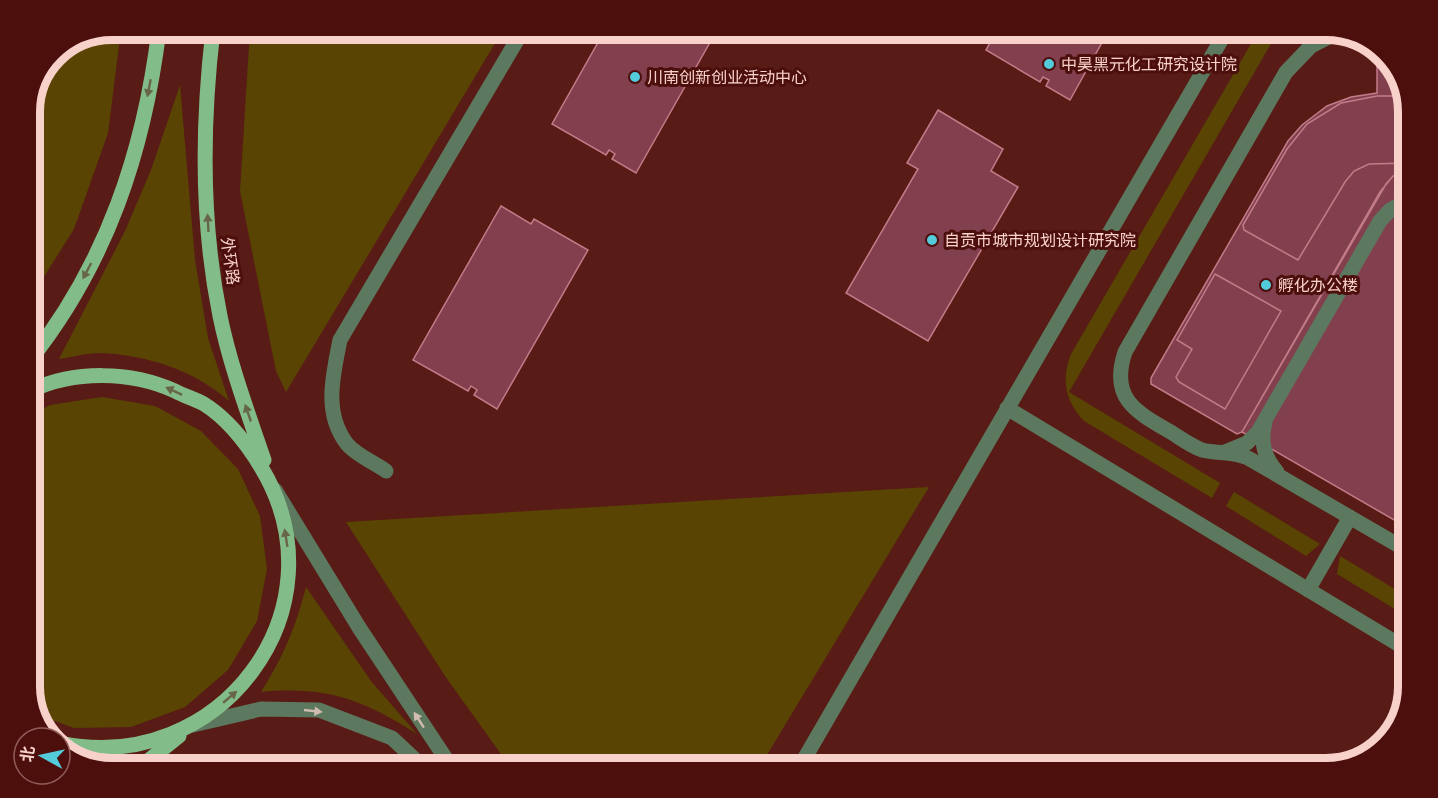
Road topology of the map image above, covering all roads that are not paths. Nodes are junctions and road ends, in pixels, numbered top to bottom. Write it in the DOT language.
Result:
graph roads {
  1 [pos="157,41"];
  2 [pos="212,41"];
  3 [pos="517,41"];
  4 [pos="1221,41"];
  5 [pos="1321,41"];
  6 [pos="1397,205"];
  7 [pos="41,344"];
  8 [pos="41,386"];
  9 [pos="1007,408"];
  10 [pos="1265,419"];
  11 [pos="1225,452"];
  12 [pos="386,471"];
  13 [pos="1283,478"];
  14 [pos="274,489"];
  15 [pos="1350,517"];
  16 [pos="1398,544"];
  17 [pos="1308,590"];
  18 [pos="1398,644"];
  19 [pos="194,725"];
  20 [pos="73,746"];
  21 [pos="152,758"];
  22 [pos="413,758"];
  23 [pos="445,758"];
  24 [pos="805,758"];
  1 -- 7 [label="main road, one-way"];
  14 -- 2 [label="main road, 外环路, one-way"];
  3 -- 12 [label="street"];
  4 -- 9 [label="street"];
  5 -- 11 [label="street"];
  6 -- 10 [label="street"];
  14 -- 8 [label="main road, one-way"];
  9 -- 17 [label="street"];
  9 -- 24 [label="street"];
  10 -- 11 [label="street"];
  10 -- 13 [label="street"];
  11 -- 13 [label="street"];
  13 -- 15 [label="street"];
  19 -- 14 [label="main road, one-way"];
  23 -- 14 [label="street, one-way"];
  15 -- 16 [label="street"];
  15 -- 17 [label="street"];
  17 -- 18 [label="street"];
  19 -- 20 [label="main road"];
  19 -- 21 [label="main road"];
  19 -- 22 [label="street, one-way"];
}
